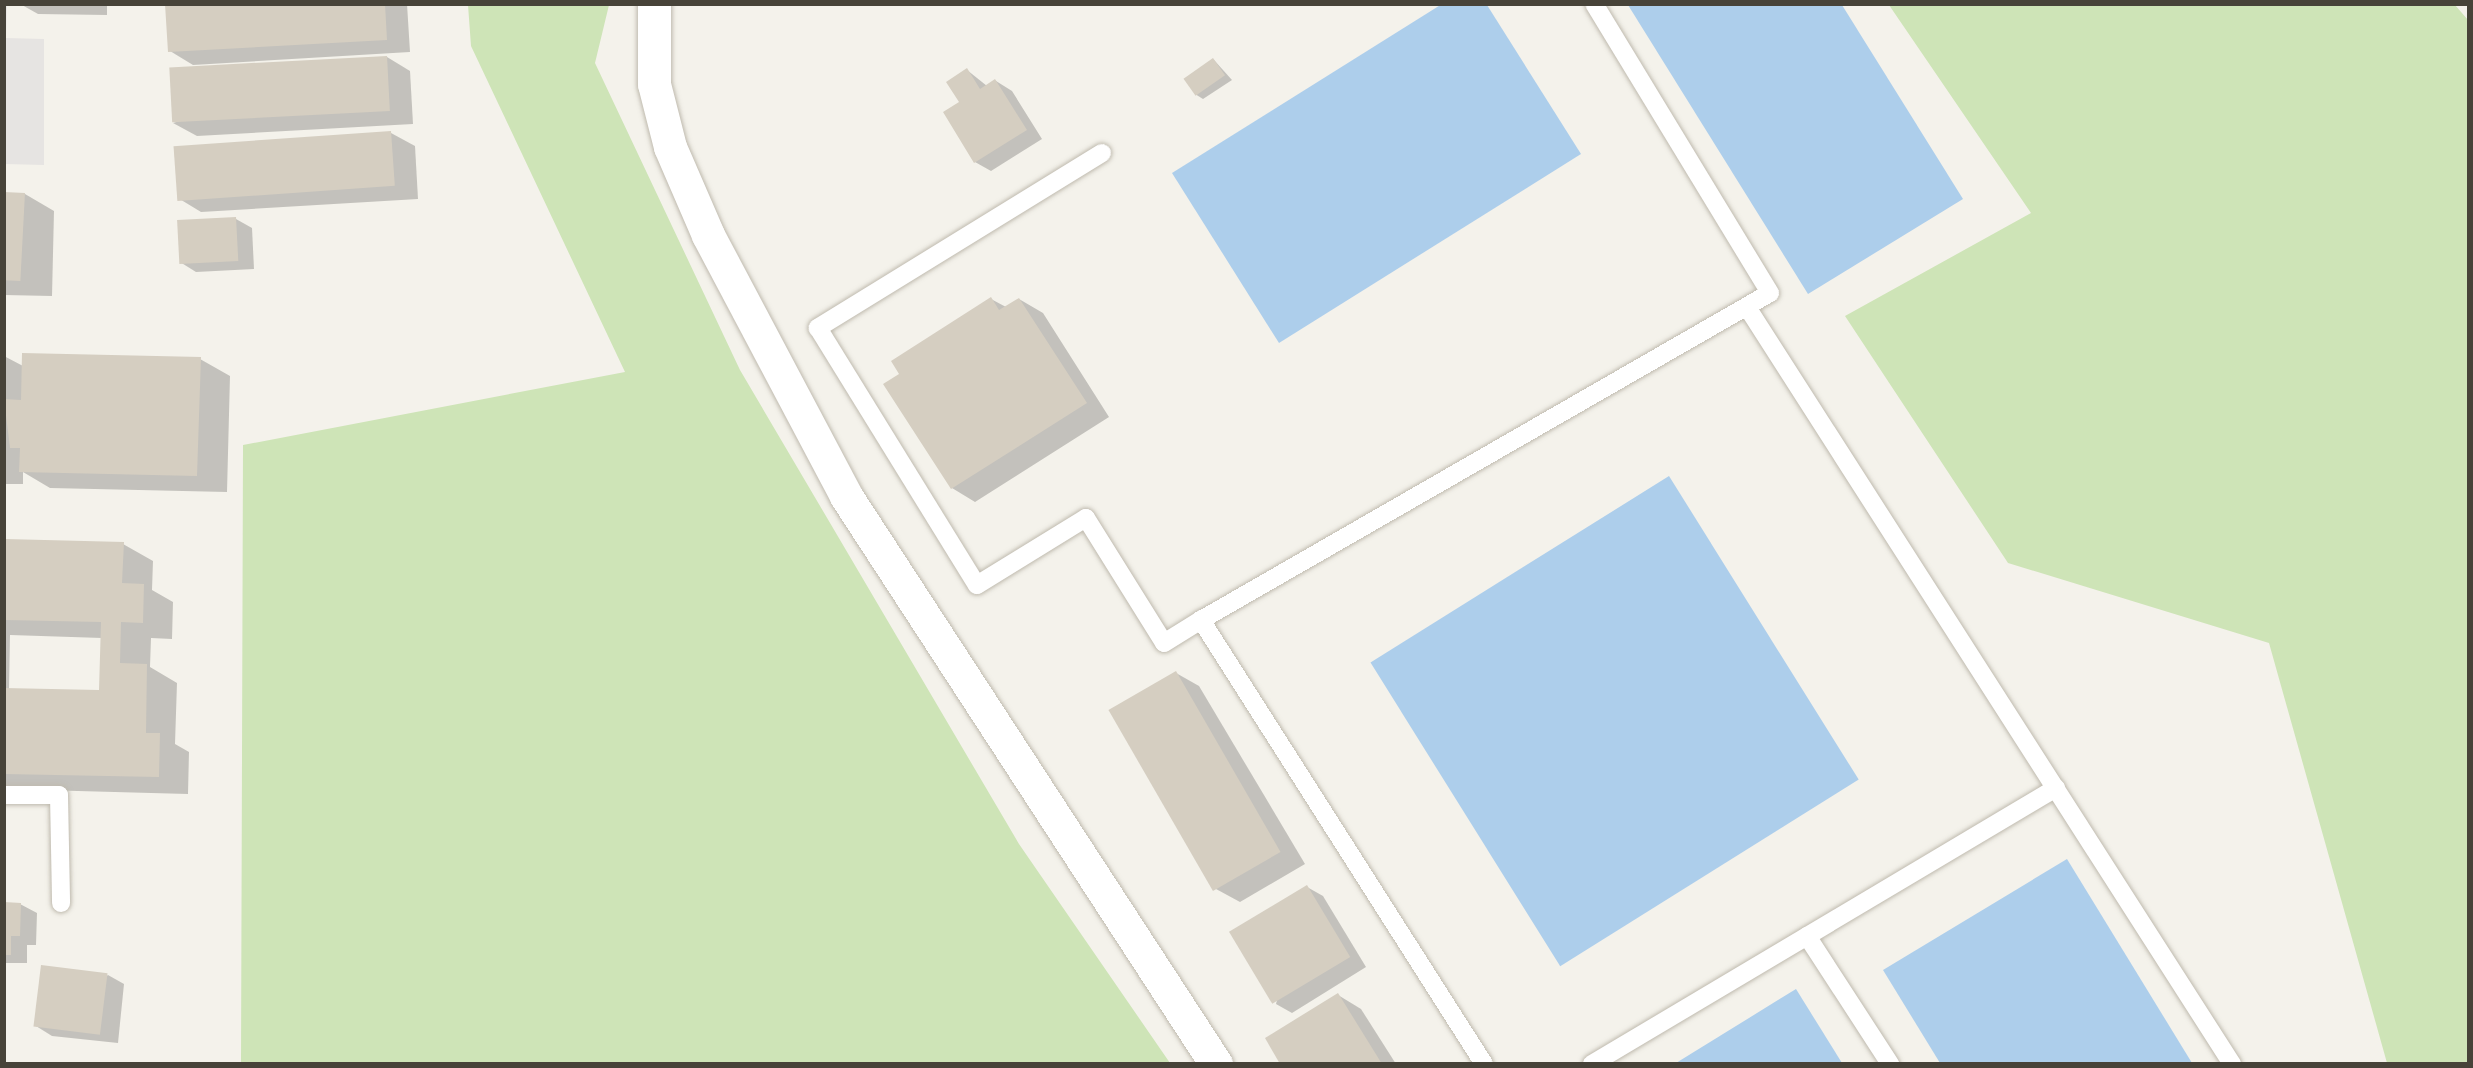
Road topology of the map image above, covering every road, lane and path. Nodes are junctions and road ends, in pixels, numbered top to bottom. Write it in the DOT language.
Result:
graph roads {
  1 [pos="654,4"];
  2 [pos="1594,4"];
  3 [pos="1102,153"];
  4 [pos="1747,307"];
  5 [pos="1201,620"];
  6 [pos="2056,788"];
  7 [pos="4,795"];
  8 [pos="61,903"];
  9 [pos="1807,936"];
  10 [pos="1216,1064"];
  11 [pos="1484,1064"];
  12 [pos="1592,1064"];
  13 [pos="1890,1064"];
  14 [pos="2232,1064"];
  1 -- 10 [label="street"];
  2 -- 4 [label="lane"];
  3 -- 5 [label="lane"];
  4 -- 5 [label="lane"];
  4 -- 6 [label="lane"];
  5 -- 11 [label="lane"];
  6 -- 9 [label="lane"];
  6 -- 14 [label="lane"];
  7 -- 8 [label="lane"];
  9 -- 12 [label="lane"];
  9 -- 13 [label="lane"];
}
